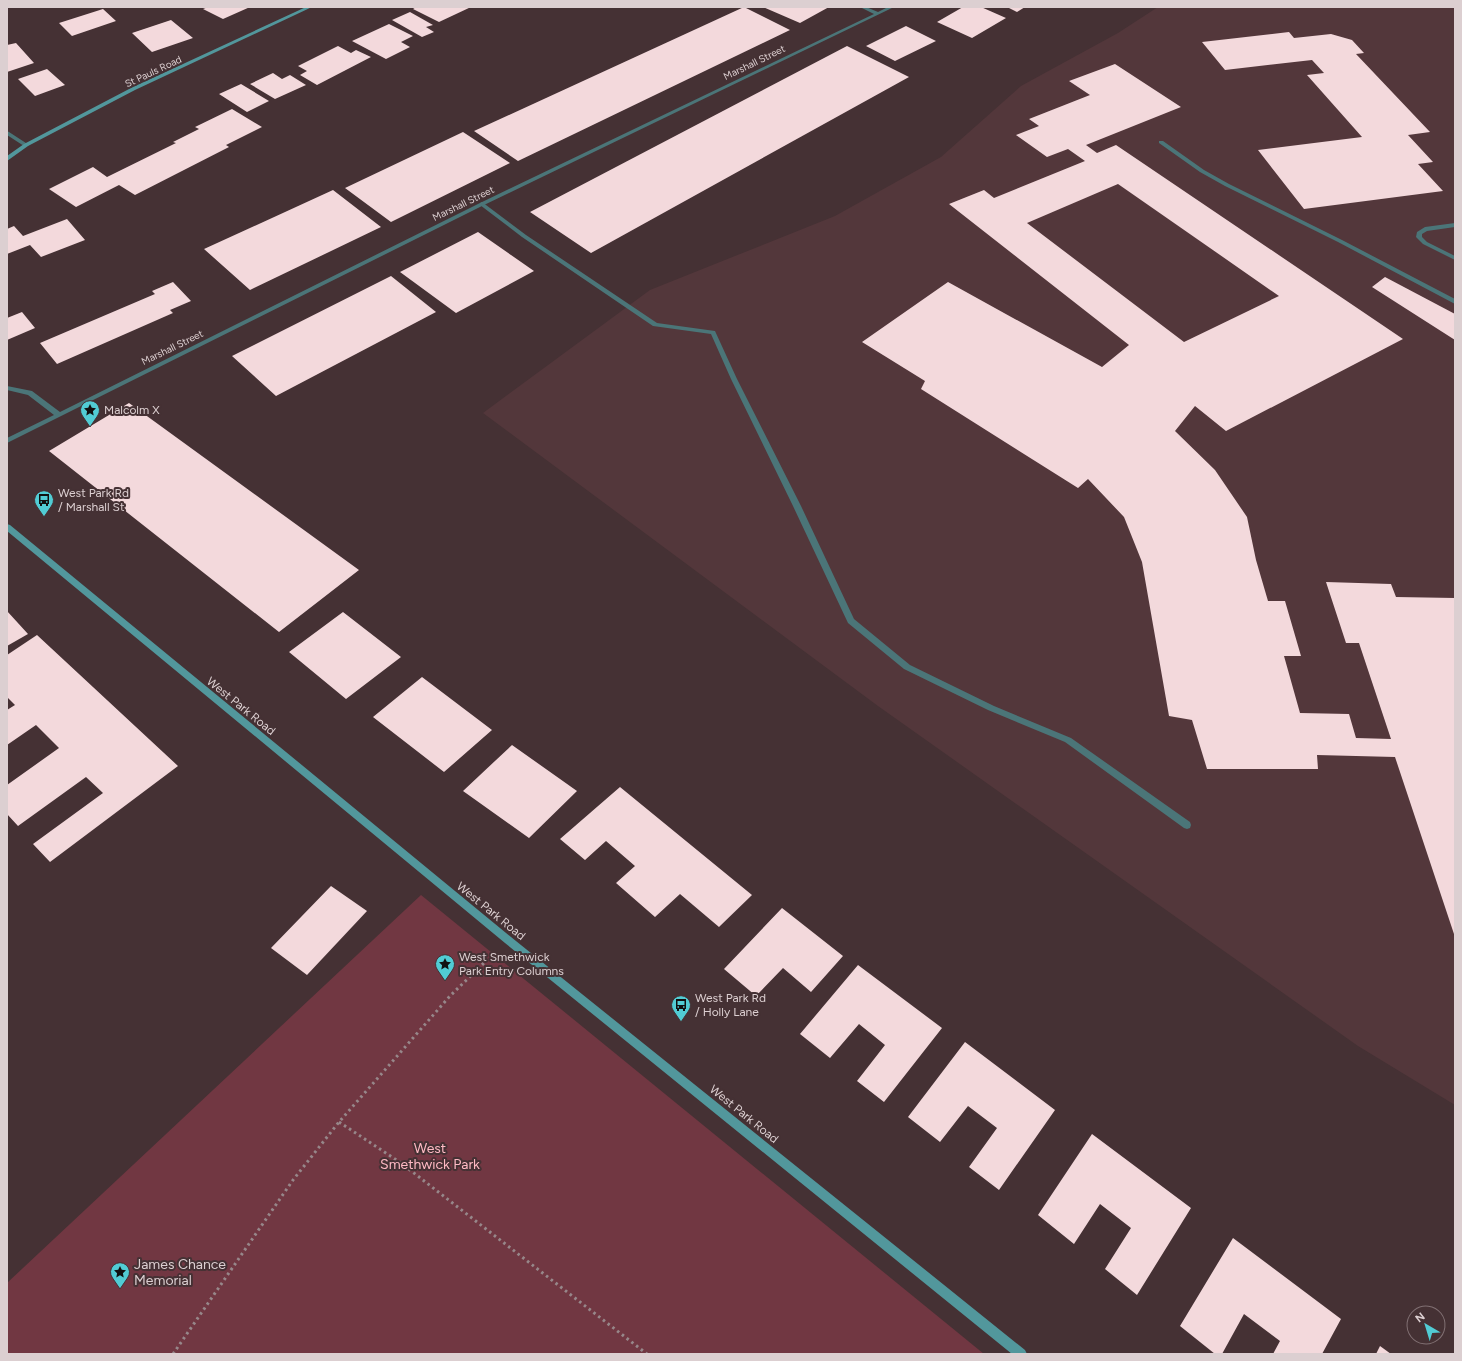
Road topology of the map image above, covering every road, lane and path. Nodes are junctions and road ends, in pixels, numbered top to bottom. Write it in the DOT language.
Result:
graph roads {
  1 [pos="310,7"];
  2 [pos="862,7"];
  3 [pos="892,7"];
  4 [pos="878,14"];
  5 [pos="7,133"];
  6 [pos="1161,142"];
  7 [pos="26,145"];
  8 [pos="7,158"];
  9 [pos="482,204"];
  10 [pos="1455,225"];
  11 [pos="1455,258"];
  12 [pos="1455,302"];
  13 [pos="7,388"];
  14 [pos="58,414"];
  15 [pos="7,441"];
  16 [pos="7,527"];
  17 [pos="1187,825"];
  18 [pos="508,940"];
  19 [pos="339,1122"];
  20 [pos="173,1354"];
  21 [pos="647,1354"];
  22 [pos="1021,1354"];
  1 -- 7 [label="street, St Pauls Road"];
  2 -- 4 [label="street"];
  3 -- 4 [label="street, Marshall Street"];
  4 -- 9 [label="street, Marshall Street"];
  5 -- 7 [label="street"];
  6 -- 12 [label="street"];
  7 -- 8 [label="street, St Pauls Road"];
  9 -- 14 [label="street, Marshall Street"];
  9 -- 17 [label="street"];
  10 -- 11 [label="street"];
  13 -- 14 [label="street"];
  14 -- 15 [label="street, Marshall Street"];
  16 -- 18 [label="street, West Park Road"];
  18 -- 19 [label="path"];
  18 -- 22 [label="street, West Park Road"];
  19 -- 20 [label="path"];
  19 -- 21 [label="path"];
}
